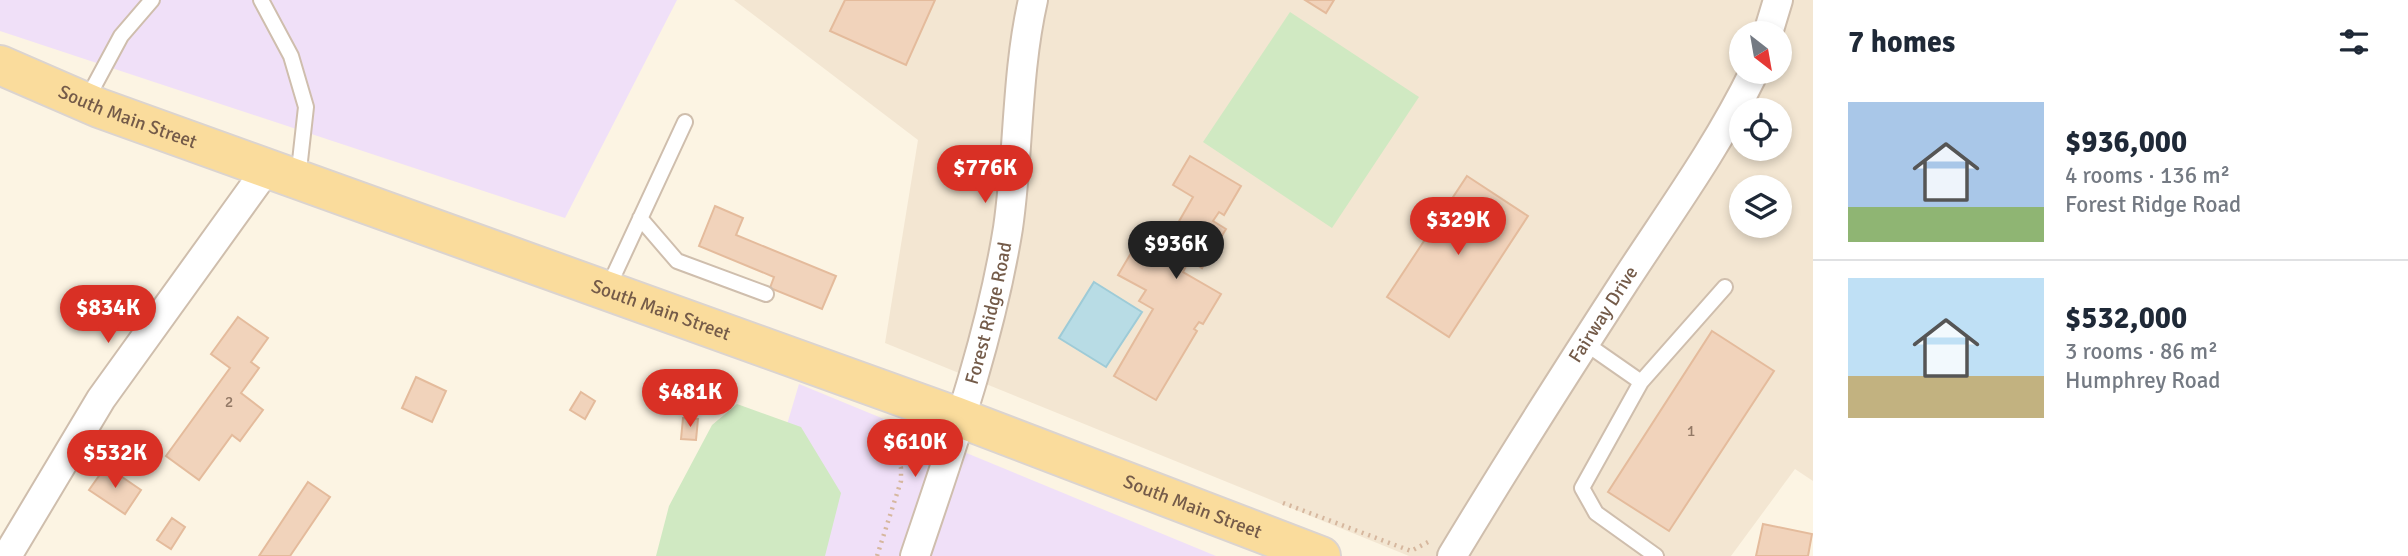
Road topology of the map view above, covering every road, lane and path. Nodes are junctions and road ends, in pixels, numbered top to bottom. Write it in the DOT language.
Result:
graph roads {
  1 [pos="152,0"];
  2 [pos="261,0"];
  3 [pos="1033,0"];
  4 [pos="1778,0"];
  5 [pos="1772,21"];
  6 [pos="0,65"];
  7 [pos="1748,84"];
  8 [pos="85,103"];
  9 [pos="685,122"];
  10 [pos="282,175"];
  11 [pos="640,218"];
  12 [pos="1725,287"];
  13 [pos="606,291"];
  14 [pos="766,294"];
  15 [pos="1585,343"];
  16 [pos="1641,382"];
  17 [pos="961,418"];
  18 [pos="892,447"];
  19 [pos="1275,500"];
  20 [pos="1442,547"];
  21 [pos="6,556"];
  22 [pos="877,556"];
  23 [pos="915,556"];
  24 [pos="1321,556"];
  25 [pos="1656,556"];
  1 -- 8 [label="lane"];
  2 -- 10 [label="lane"];
  3 -- 17 [label="street, Forest Ridge Road"];
  4 -- 5 [label="street"];
  6 -- 8 [label="main road, South Main Street"];
  7 -- 15 [label="street, Fairway Drive"];
  8 -- 10 [label="main road, South Main Street"];
  9 -- 11 [label="lane"];
  10 -- 13 [label="main road, South Main Street"];
  10 -- 21 [label="street"];
  11 -- 13 [label="lane"];
  11 -- 14 [label="lane"];
  12 -- 16 [label="lane"];
  13 -- 17 [label="main road, South Main Street"];
  15 -- 16 [label="lane"];
  15 -- 20 [label="street, Fairway Drive"];
  16 -- 25 [label="lane"];
  17 -- 23 [label="street, Forest Ridge Road"];
  17 -- 24 [label="main road, South Main Street"];
  18 -- 22 [label="path"];
  19 -- 20 [label="path"];
}
